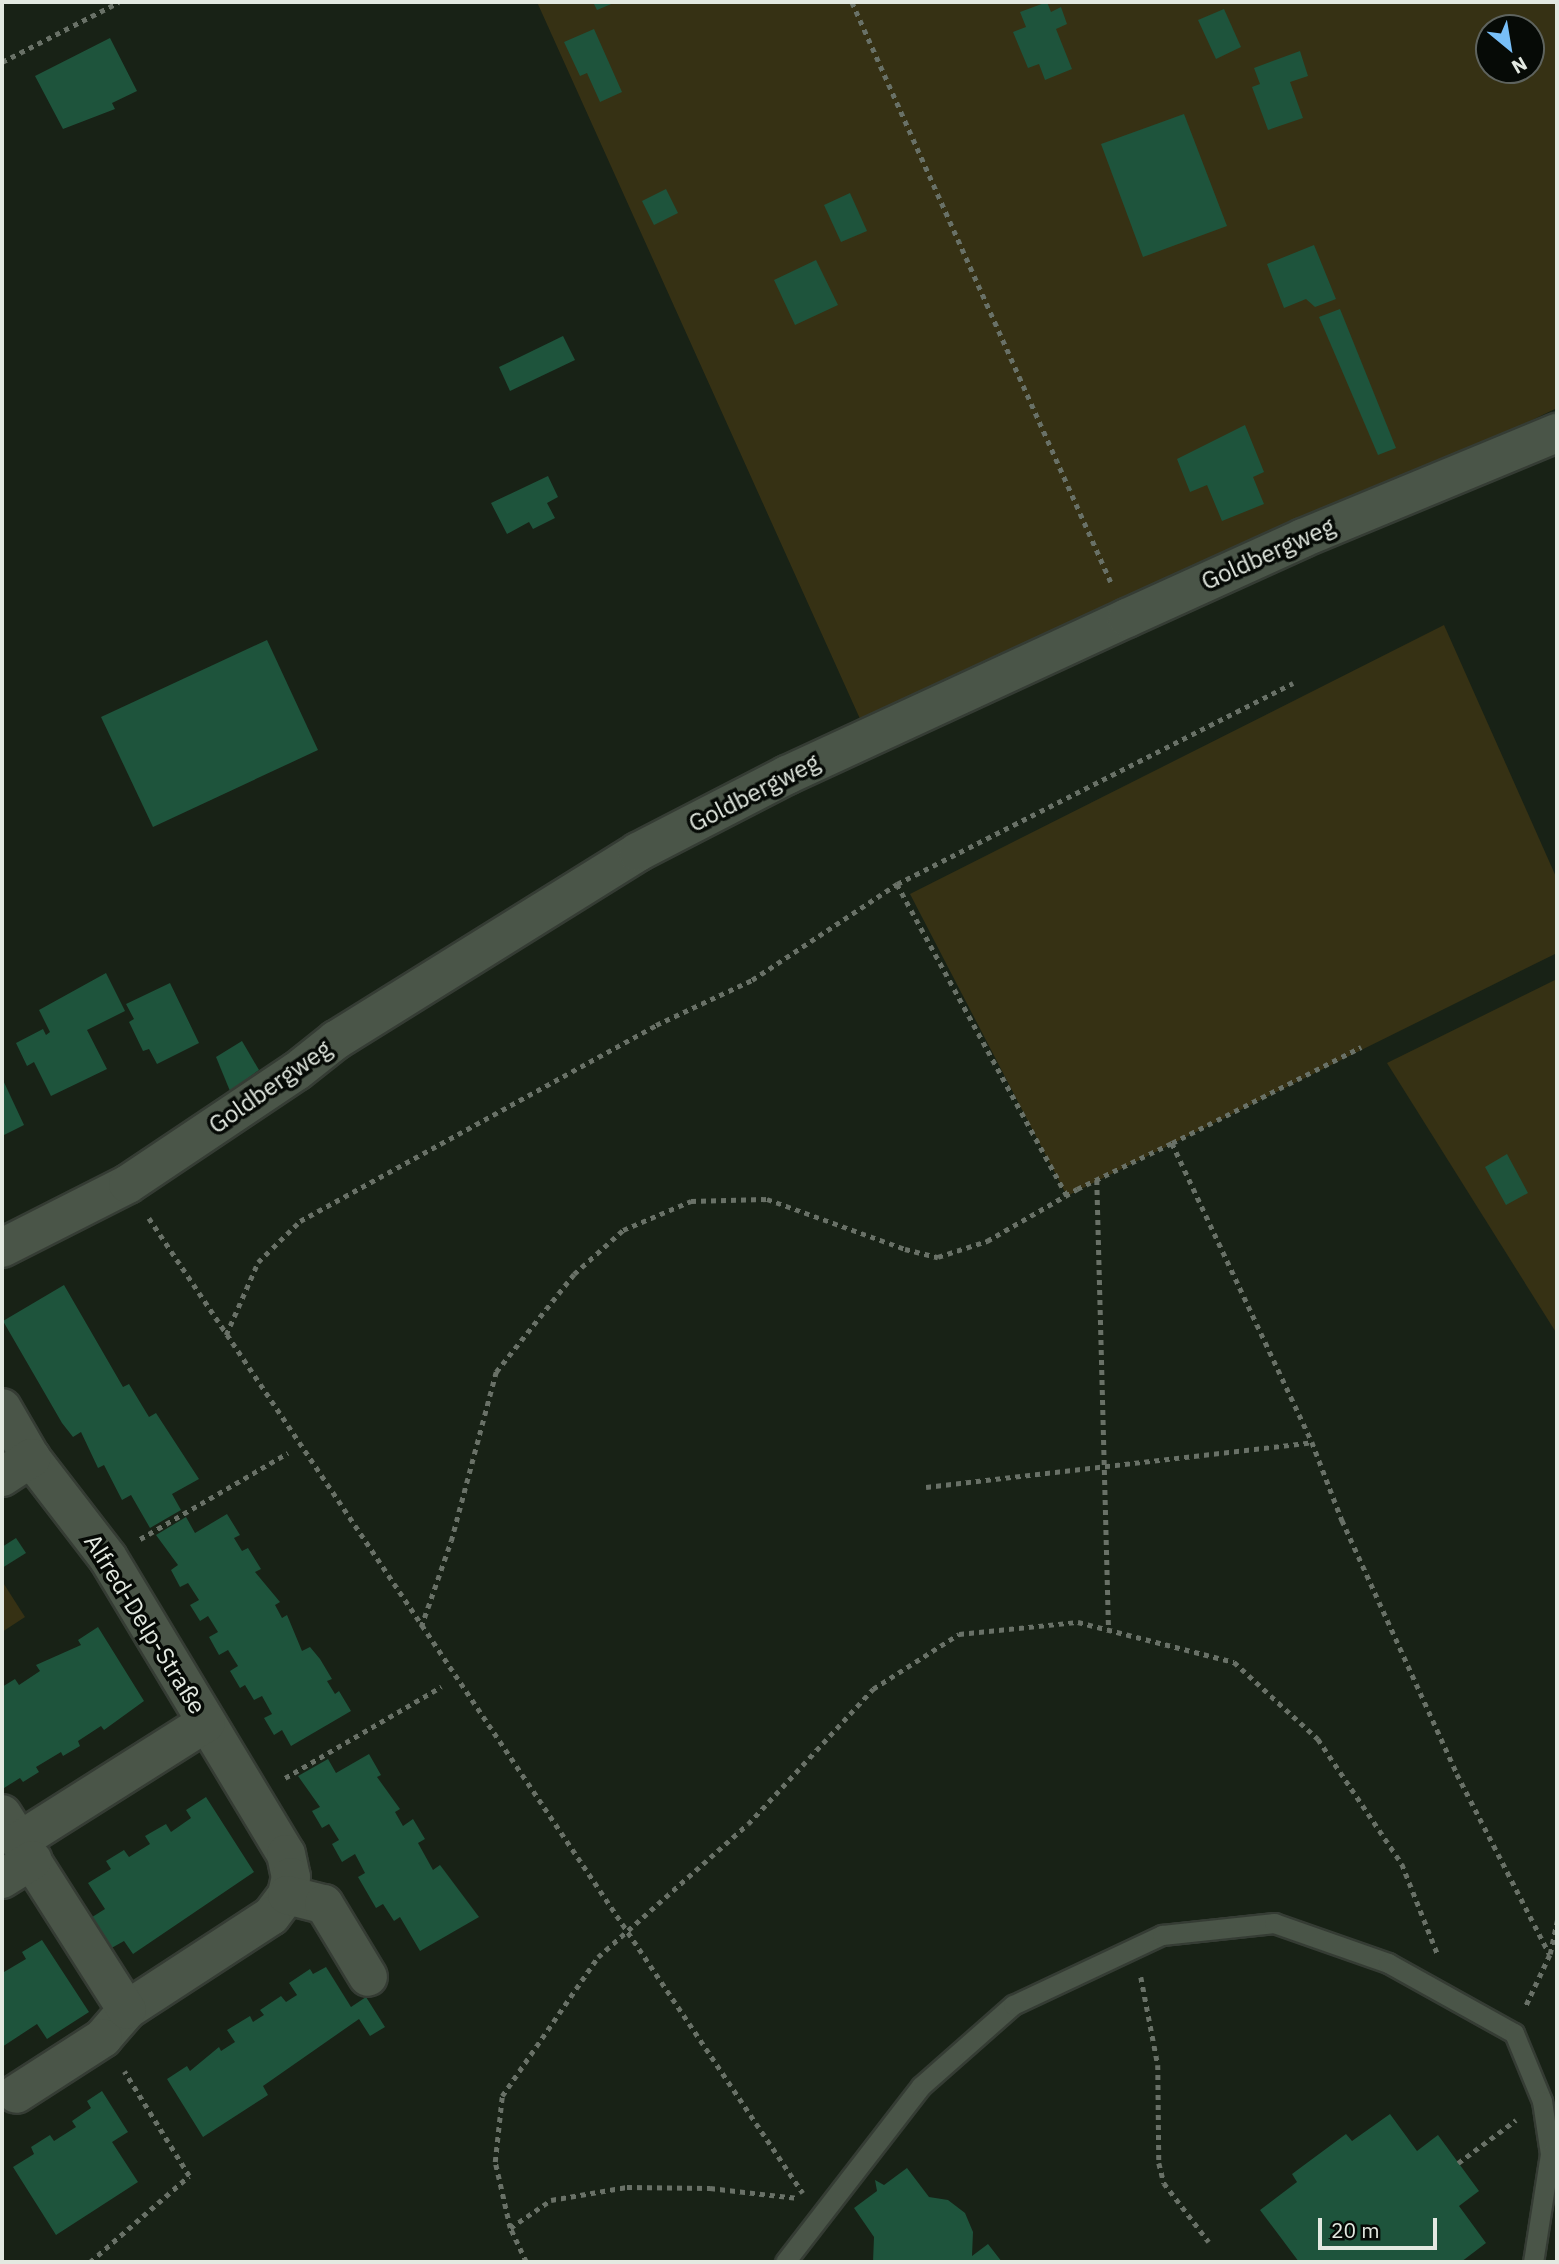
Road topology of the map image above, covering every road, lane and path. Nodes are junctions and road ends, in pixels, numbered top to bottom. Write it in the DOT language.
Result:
graph roads {
  1 [pos="119,2"];
  2 [pos="852,2"];
  3 [pos="2,62"];
  4 [pos="1557,432"];
  5 [pos="1127,618"];
  6 [pos="1293,683"];
  7 [pos="897,884"];
  8 [pos="1361,1047"];
  9 [pos="1172,1143"];
  10 [pos="1097,1180"];
  11 [pos="128,1184"];
  12 [pos="1068,1196"];
  13 [pos="2,1248"];
  14 [pos="226,1336"];
  15 [pos="2,1408"];
  16 [pos="1312,1442"];
  17 [pos="288,1453"];
  18 [pos="17,1467"];
  19 [pos="1105,1470"];
  20 [pos="926,1488"];
  21 [pos="108,1558"];
  22 [pos="421,1627"];
  23 [pos="1109,1630"];
  24 [pos="442,1687"];
  25 [pos="206,1723"];
  26 [pos="252,1797"];
  27 [pos="14,1849"];
  28 [pos="287,1895"];
  29 [pos="1557,1920"];
  30 [pos="627,1932"];
  31 [pos="1132,1949"];
  32 [pos="1550,1955"];
  33 [pos="368,1977"];
  34 [pos="1454,1998"];
  35 [pos="115,2024"];
  36 [pos="1514,2034"];
  37 [pos="16,2094"];
  38 [pos="1542,2101"];
  39 [pos="1458,2163"];
  40 [pos="510,2228"];
  41 [pos="1209,2242"];
  42 [pos="90,2262"];
  43 [pos="526,2262"];
  44 [pos="785,2262"];
  45 [pos="1533,2262"];
  1 -- 3 [label="path"];
  2 -- 5 [label="path"];
  4 -- 5 [label="street, Goldbergweg"];
  5 -- 11 [label="street, Goldbergweg"];
  6 -- 7 [label="path"];
  7 -- 12 [label="path"];
  7 -- 14 [label="path"];
  8 -- 9 [label="path"];
  9 -- 10 [label="path"];
  9 -- 16 [label="path"];
  10 -- 12 [label="path"];
  10 -- 19 [label="path"];
  11 -- 13 [label="street, Goldbergweg"];
  11 -- 14 [label="path"];
  12 -- 22 [label="path"];
  14 -- 22 [label="path"];
  15 -- 18 [label="street, Alfred-Delp-Straße"];
  16 -- 19 [label="path"];
  16 -- 32 [label="path"];
  17 -- 21 [label="path"];
  18 -- 21 [label="street, Alfred-Delp-Straße"];
  19 -- 20 [label="path"];
  19 -- 23 [label="path"];
  21 -- 25 [label="street, Alfred-Delp-Straße"];
  22 -- 30 [label="path"];
  23 -- 30 [label="path"];
  23 -- 34 [label="path"];
  24 -- 26 [label="path"];
  25 -- 26 [label="street, Alfred-Delp-Straße"];
  25 -- 27 [label="street, Alfred-Delp-Straße"];
  26 -- 28 [label="street, Alfred-Delp-Straße"];
  27 -- 35 [label="street, Alfred-Delp-Straße"];
  28 -- 33 [label="street"];
  28 -- 35 [label="street"];
  29 -- 32 [label="path"];
  30 -- 40 [label="path"];
  30 -- 40 [label="path"];
  31 -- 34 [label="lane"];
  31 -- 41 [label="path"];
  31 -- 44 [label="lane"];
  32 -- 36 [label="path"];
  34 -- 36 [label="lane"];
  35 -- 37 [label="street"];
  35 -- 42 [label="path"];
  36 -- 38 [label="lane"];
  38 -- 39 [label="path"];
  38 -- 45 [label="lane"];
  40 -- 43 [label="path"];
}
